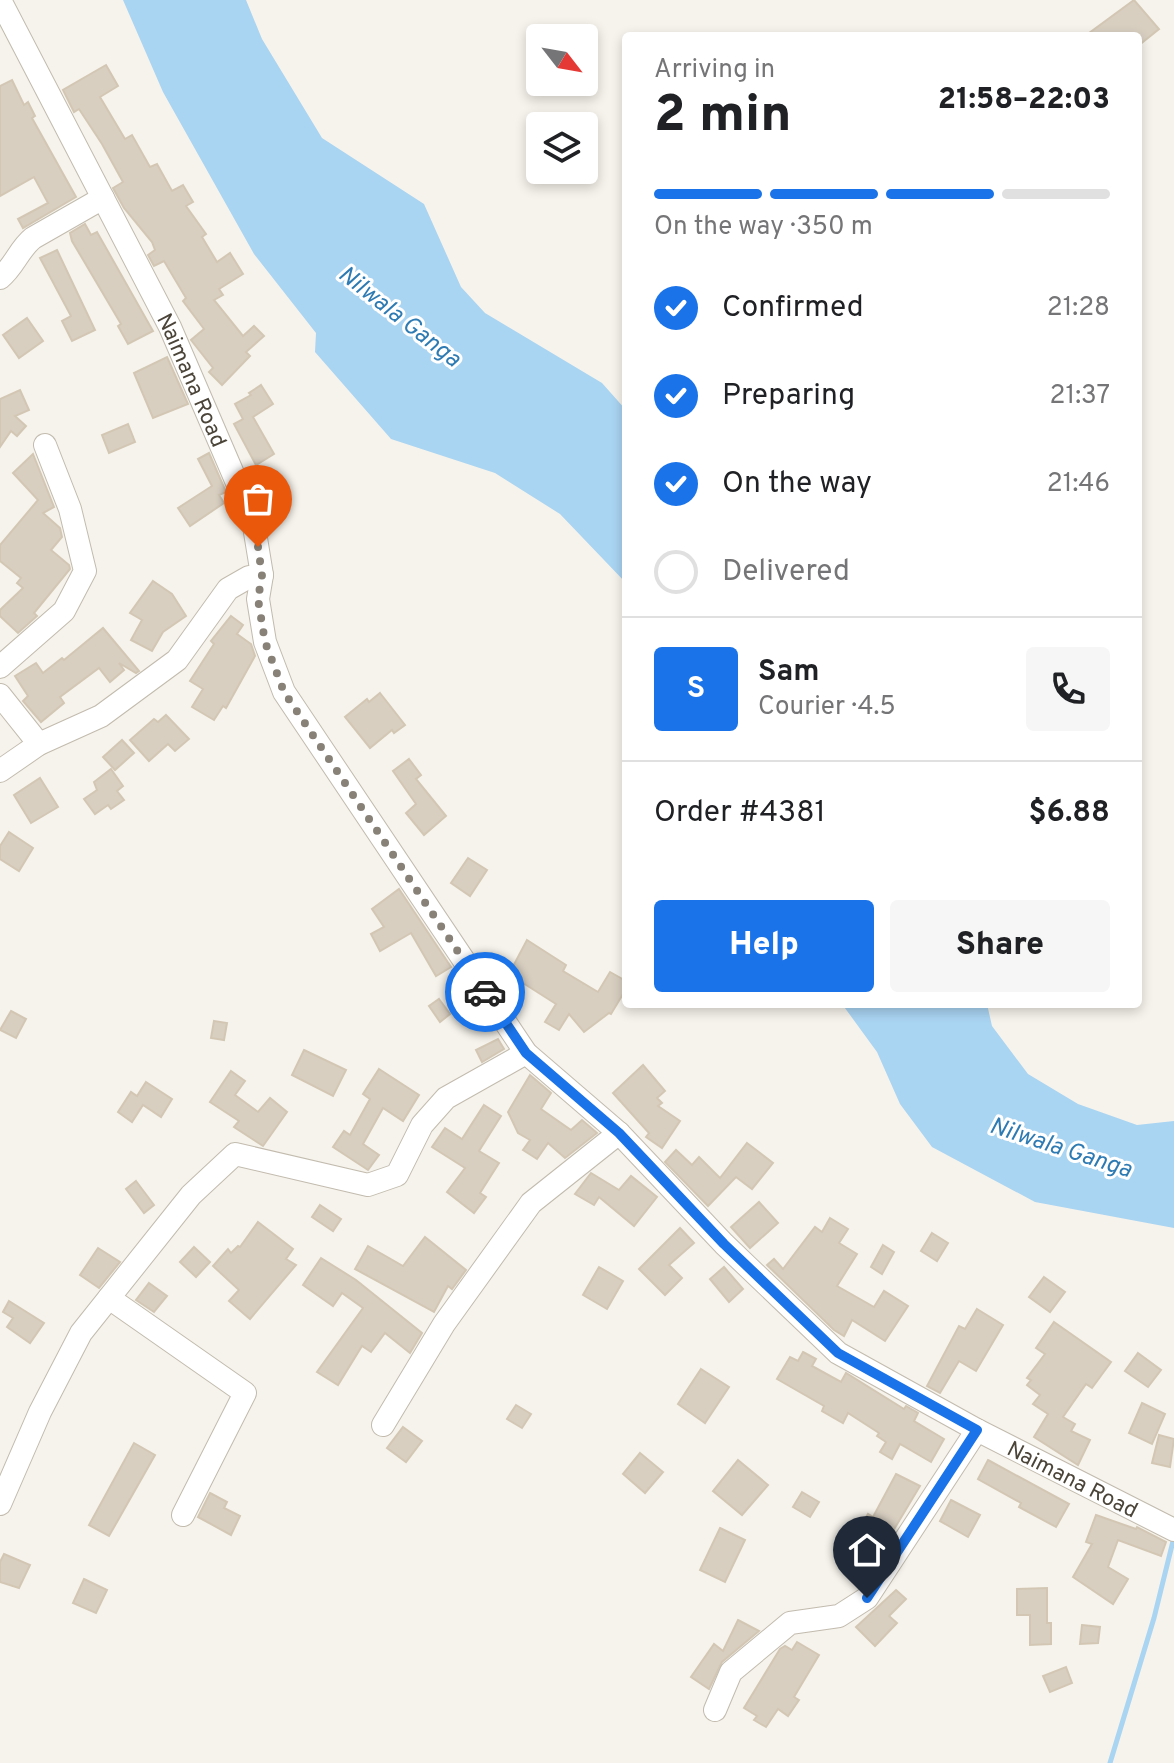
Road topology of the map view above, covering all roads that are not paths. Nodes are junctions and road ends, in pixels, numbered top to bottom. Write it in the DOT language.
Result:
graph roads {
  1 [pos="0,0"];
  2 [pos="103,198"];
  3 [pos="0,278"];
  4 [pos="45,445"];
  5 [pos="262,575"];
  6 [pos="0,667"];
  7 [pos="0,695"];
  8 [pos="39,744"];
  9 [pos="0,771"];
  10 [pos="526,1053"];
  11 [pos="619,1133"];
  12 [pos="109,1298"];
  13 [pos="383,1425"];
  14 [pos="977,1430"];
  15 [pos="0,1504"];
  16 [pos="183,1515"];
  17 [pos="1174,1530"];
  18 [pos="715,1710"];
  1 -- 2 [label="street, Naimana Road"];
  2 -- 3 [label="street"];
  2 -- 5 [label="street, Naimana Road"];
  4 -- 6 [label="street"];
  5 -- 8 [label="street"];
  5 -- 10 [label="street, Naimana Road"];
  7 -- 8 [label="street"];
  8 -- 9 [label="street"];
  10 -- 11 [label="street, Naimana Road"];
  10 -- 12 [label="street"];
  11 -- 13 [label="street"];
  11 -- 14 [label="street, Naimana Road"];
  12 -- 15 [label="street"];
  12 -- 16 [label="street"];
  14 -- 17 [label="street, Naimana Road"];
  14 -- 18 [label="street"];
}
